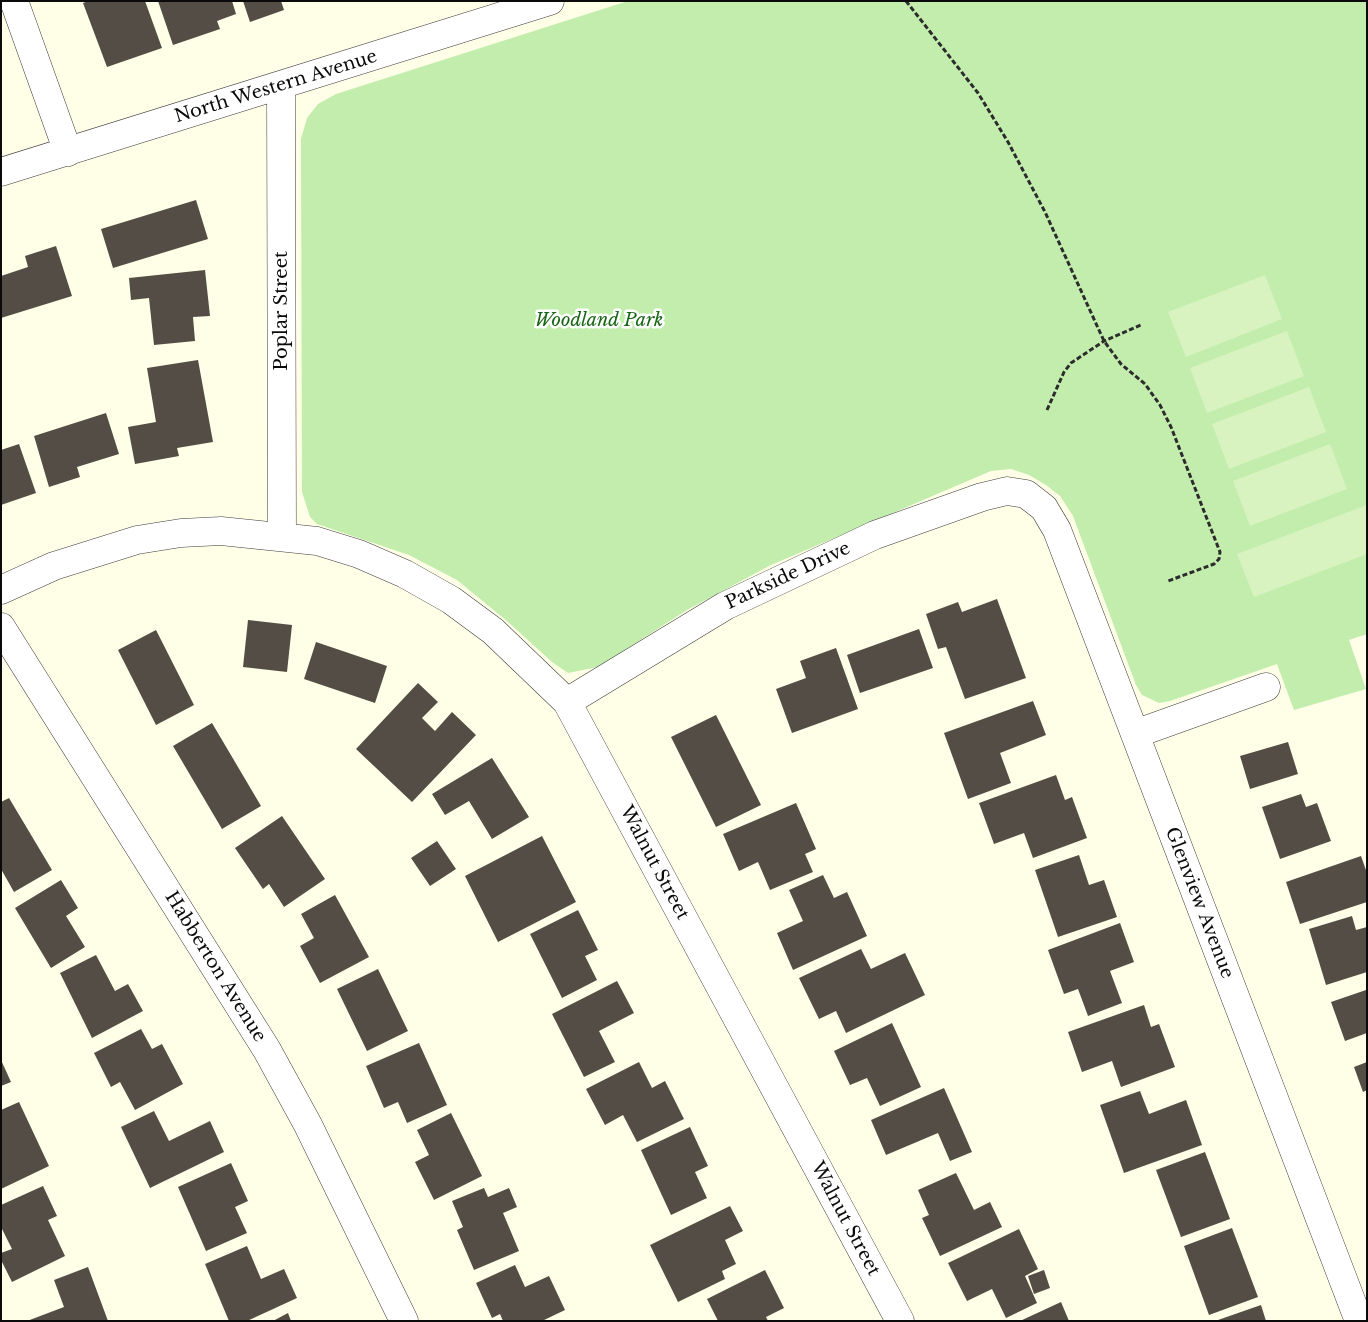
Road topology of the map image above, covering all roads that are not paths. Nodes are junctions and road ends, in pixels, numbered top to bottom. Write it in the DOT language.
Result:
graph roads {
  1 [pos="14,1"];
  2 [pos="550,1"];
  3 [pos="282,86"];
  4 [pos="68,152"];
  5 [pos="1,172"];
  6 [pos="1026,494"];
  7 [pos="282,536"];
  8 [pos="1,590"];
  9 [pos="1,627"];
  10 [pos="1266,686"];
  11 [pos="567,702"];
  12 [pos="1135,734"];
  13 [pos="404,1321"];
  14 [pos="900,1321"];
  15 [pos="1359,1321"];
  1 -- 4 [label="street"];
  2 -- 3 [label="street, North Western Avenue"];
  3 -- 4 [label="street, North Western Avenue"];
  3 -- 7 [label="street, Poplar Street"];
  4 -- 5 [label="street, North Western Avenue"];
  6 -- 11 [label="street, Parkside Drive"];
  6 -- 12 [label="street, Glenview Avenue"];
  7 -- 8 [label="street"];
  7 -- 11 [label="street, Walnut Street"];
  9 -- 13 [label="street, Habberton Avenue"];
  10 -- 12 [label="street"];
  11 -- 14 [label="street, Walnut Street"];
  12 -- 15 [label="street, Glenview Avenue"];
}
